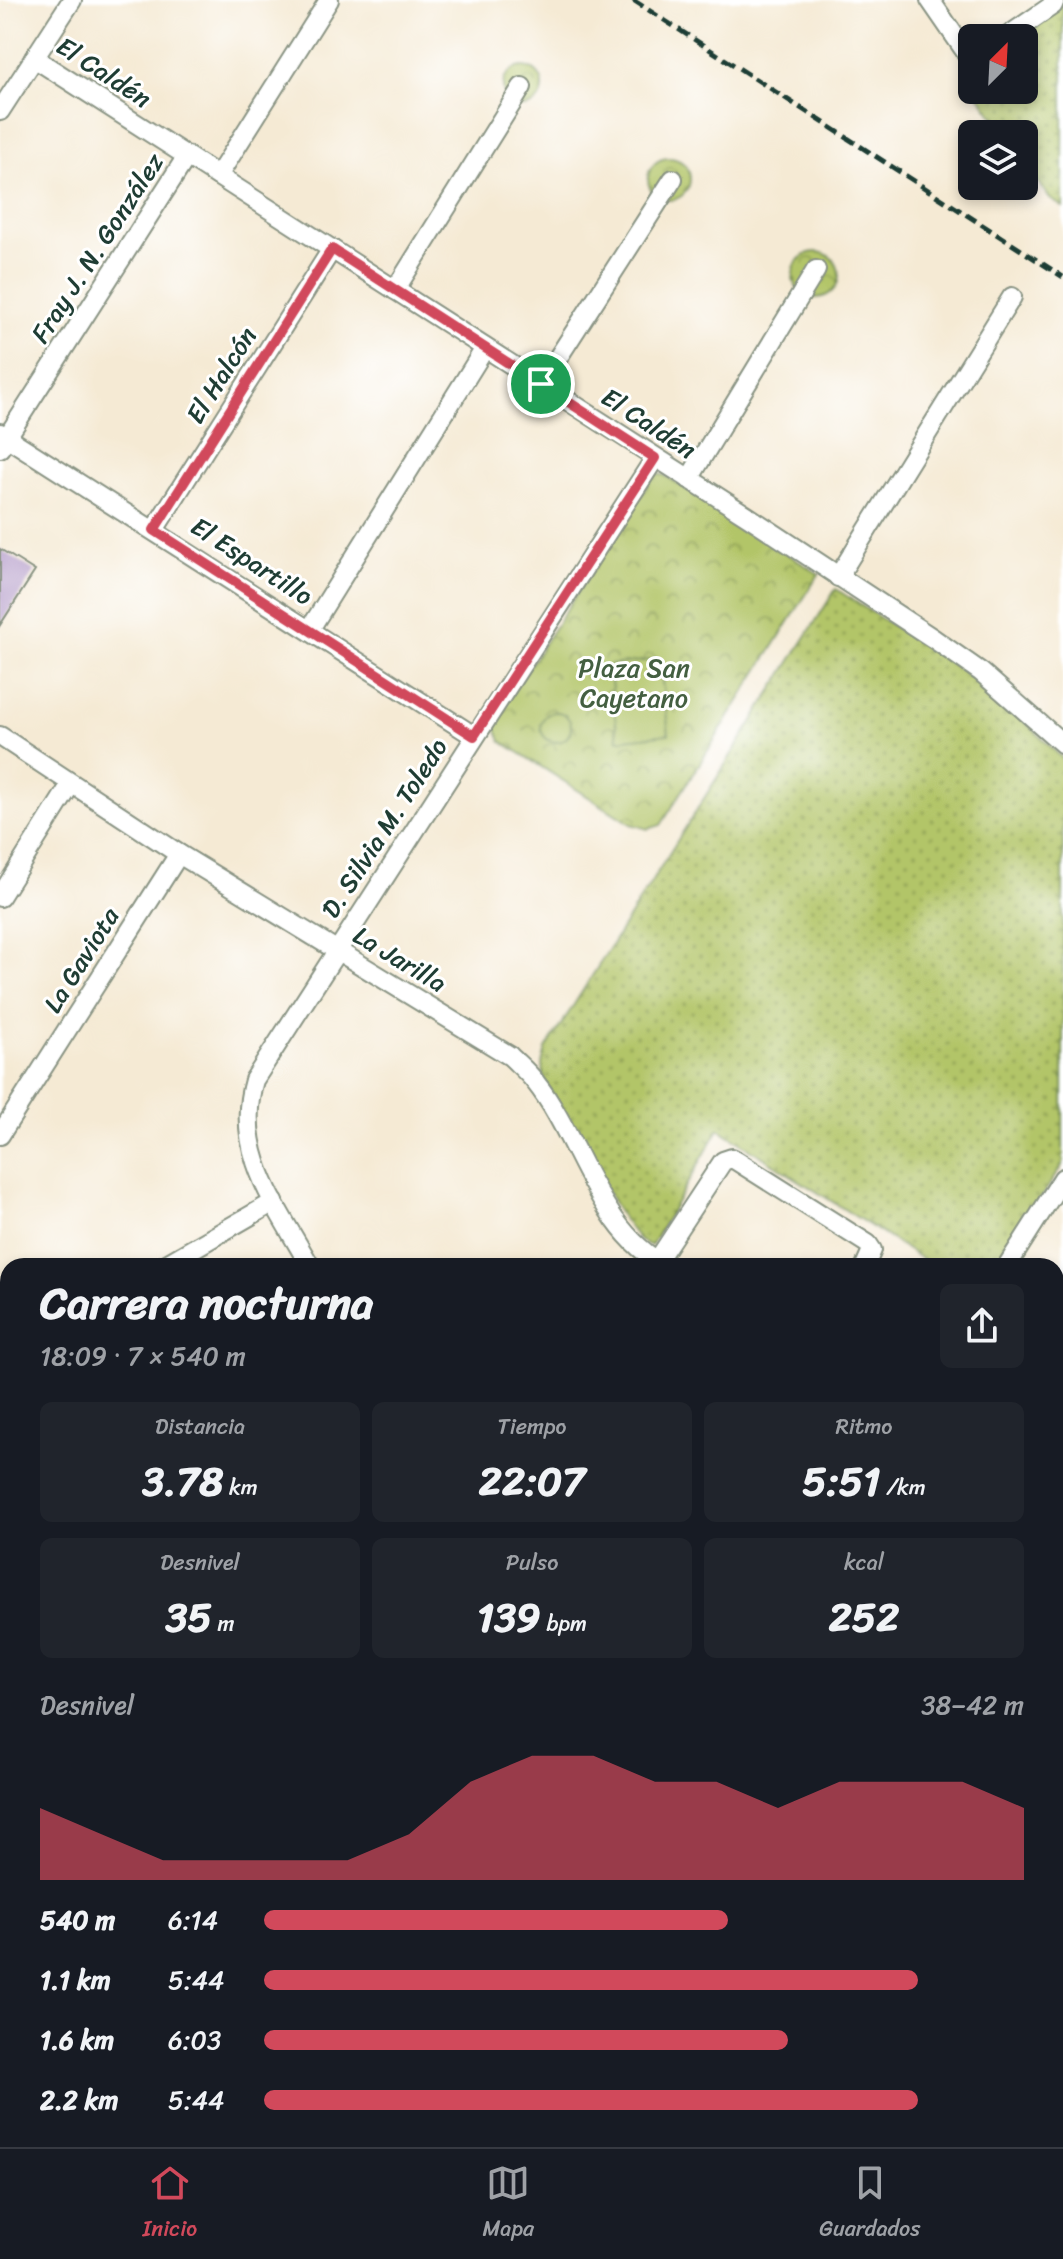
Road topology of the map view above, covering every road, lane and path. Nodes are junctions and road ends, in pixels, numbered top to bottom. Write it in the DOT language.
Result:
graph roads {
  1 [pos="72,0"];
  2 [pos="329,0"];
  3 [pos="930,0"];
  4 [pos="1054,2"];
  5 [pos="1024,24"];
  6 [pos="958,41"];
  7 [pos="34,58"];
  8 [pos="522,87"];
  9 [pos="0,111"];
  10 [pos="187,156"];
  11 [pos="218,176"];
  12 [pos="673,179"];
  13 [pos="332,249"];
  14 [pos="816,270"];
  15 [pos="395,290"];
  16 [pos="1012,297"];
  17 [pos="485,348"];
  18 [pos="541,384"];
  19 [pos="2,439"];
  20 [pos="655,458"];
  21 [pos="689,479"];
  22 [pos="154,530"];
  23 [pos="838,577"];
  24 [pos="310,629"];
  25 [pos="0,736"];
  26 [pos="474,736"];
  27 [pos="1063,744"];
  28 [pos="71,784"];
  29 [pos="179,854"];
  30 [pos="0,897"];
  31 [pos="336,951"];
  32 [pos="0,1135"];
  33 [pos="1063,1178"];
  34 [pos="274,1202"];
  35 [pos="177,1258"];
  36 [pos="306,1258"];
  37 [pos="655,1258"];
  38 [pos="666,1258"];
  39 [pos="868,1258"];
  40 [pos="1012,1258"];
  1 -- 7 [label="street"];
  2 -- 11 [label="street"];
  3 -- 6 [label="street"];
  4 -- 5 [label="street"];
  7 -- 9 [label="street"];
  7 -- 10 [label="street, El Caldén"];
  8 -- 15 [label="street"];
  10 -- 11 [label="street, El Caldén"];
  10 -- 19 [label="street, Fray J. N. González"];
  11 -- 13 [label="street, El Caldén"];
  12 -- 18 [label="street"];
  13 -- 15 [label="street, El Caldén"];
  13 -- 22 [label="street, El Halcón"];
  14 -- 21 [label="street"];
  15 -- 17 [label="street, El Caldén"];
  16 -- 23 [label="street"];
  17 -- 18 [label="street, El Caldén"];
  17 -- 24 [label="street"];
  18 -- 20 [label="street, El Caldén"];
  19 -- 22 [label="street, El Espartillo"];
  20 -- 21 [label="street, El Caldén"];
  20 -- 26 [label="street, D. Silvia M. Toledo"];
  21 -- 23 [label="street, El Caldén"];
  22 -- 24 [label="street, El Espartillo"];
  23 -- 27 [label="street, El Caldén"];
  24 -- 26 [label="street, El Espartillo"];
  25 -- 28 [label="street, La Jarilla"];
  26 -- 31 [label="street, D. Silvia M. Toledo"];
  28 -- 29 [label="street, La Jarilla"];
  28 -- 30 [label="street"];
  29 -- 31 [label="street, La Jarilla"];
  29 -- 32 [label="street, La Gaviota"];
  31 -- 34 [label="street, D. Silvia M. Toledo"];
  31 -- 37 [label="street, La Jarilla"];
  33 -- 40 [label="street"];
  34 -- 35 [label="street"];
  34 -- 36 [label="street, D. Silvia M. Toledo"];
  38 -- 39 [label="street"];
}
